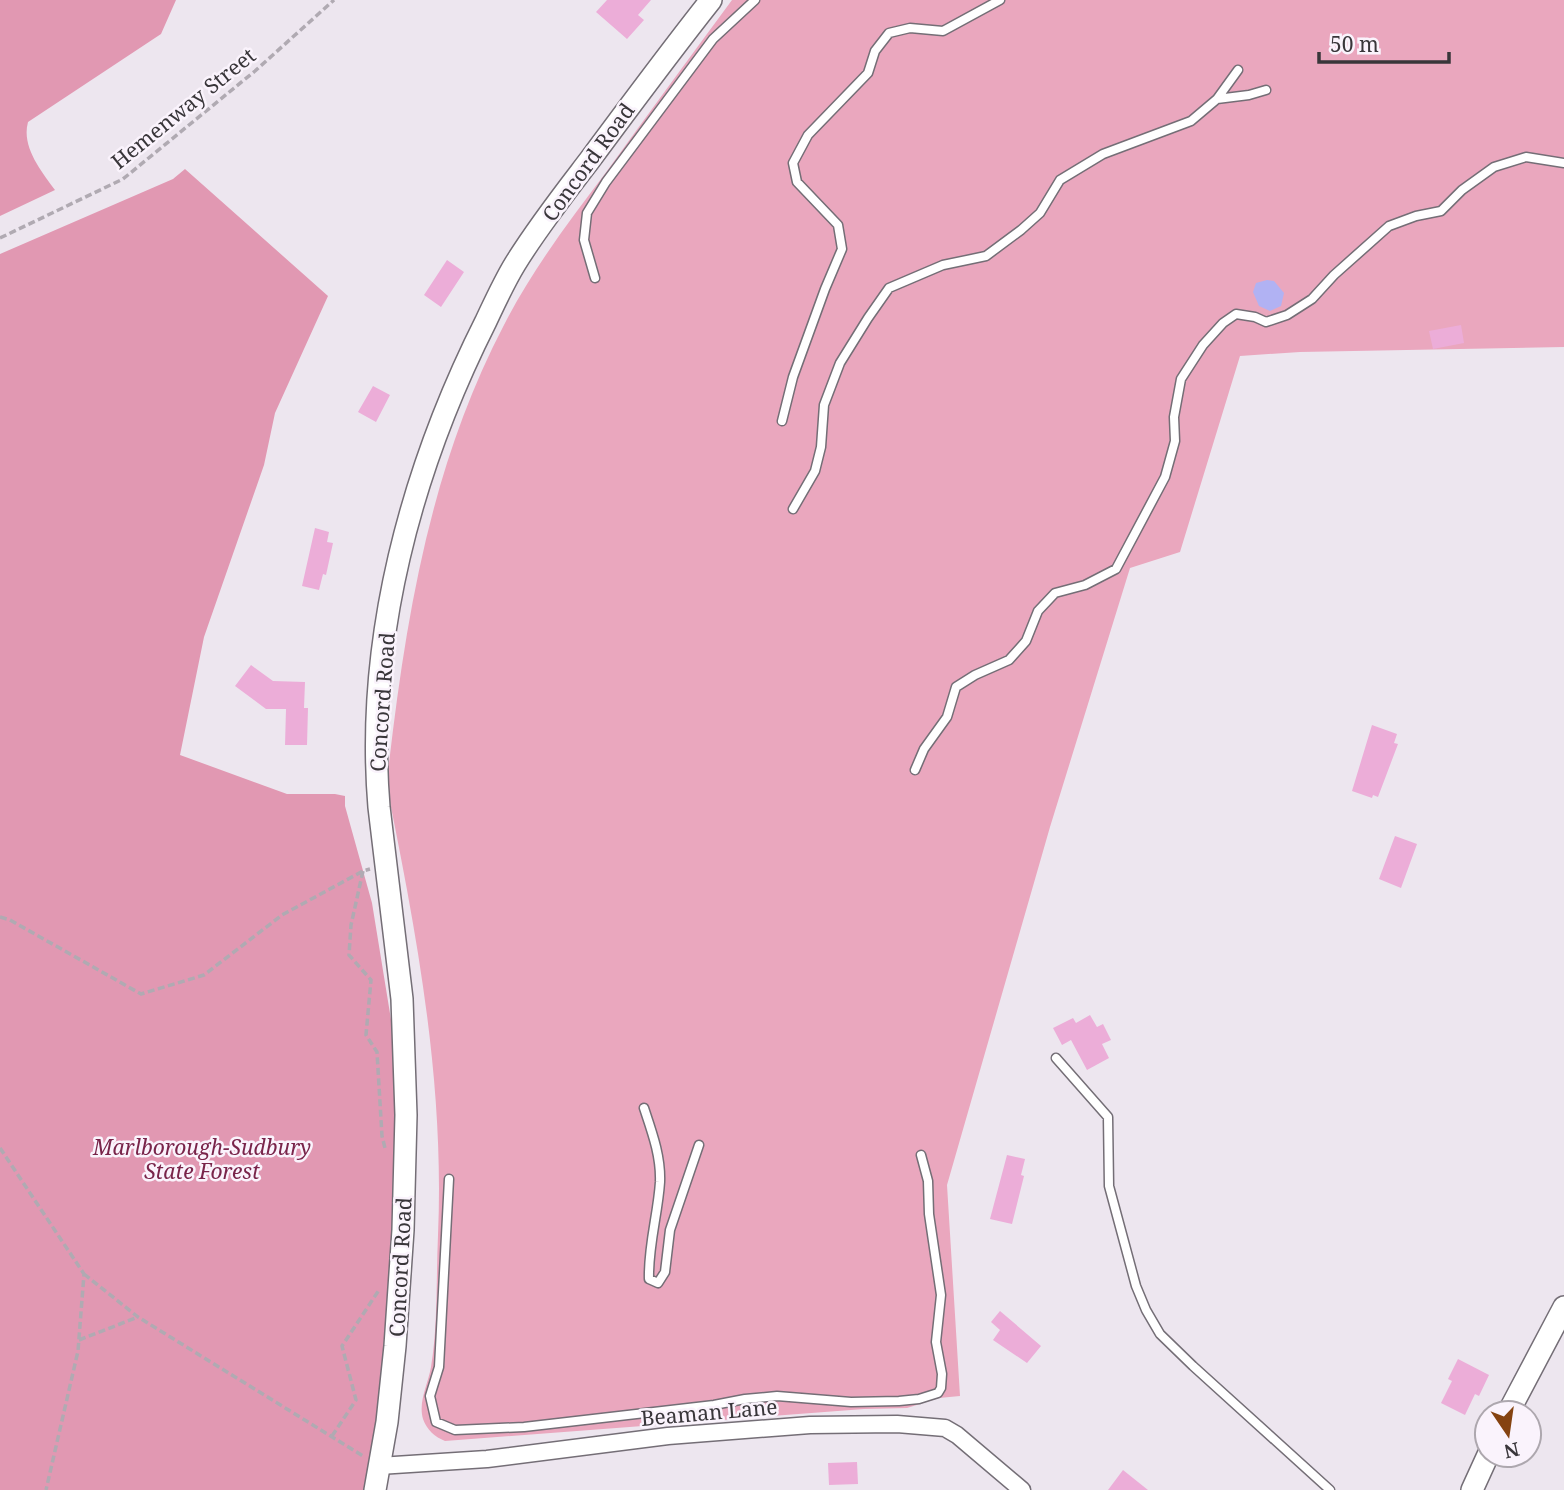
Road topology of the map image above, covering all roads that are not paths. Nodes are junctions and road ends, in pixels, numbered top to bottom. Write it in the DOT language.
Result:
graph roads {
  1 [pos="711,0"];
  2 [pos="755,0"];
  3 [pos="1000,0"];
  4 [pos="1238,70"];
  5 [pos="1266,90"];
  6 [pos="1217,99"];
  7 [pos="1564,163"];
  8 [pos="595,278"];
  9 [pos="782,421"];
  10 [pos="793,509"];
  11 [pos="915,770"];
  12 [pos="1056,1058"];
  13 [pos="644,1108"];
  14 [pos="699,1145"];
  15 [pos="920,1155"];
  16 [pos="449,1179"];
  17 [pos="1564,1307"];
  18 [pos="1515,1399"];
  19 [pos="379,1466"];
  20 [pos="1482,1469"];
  21 [pos="375,1490"];
  22 [pos="1022,1490"];
  23 [pos="1330,1490"];
  24 [pos="1472,1490"];
  1 -- 19 [label="street, Concord Road"];
  2 -- 8 [label="lane"];
  3 -- 9 [label="lane"];
  4 -- 6 [label="lane"];
  5 -- 6 [label="lane"];
  6 -- 10 [label="lane"];
  7 -- 11 [label="lane"];
  12 -- 23 [label="lane"];
  13 -- 14 [label="lane"];
  15 -- 16 [label="lane"];
  17 -- 18 [label="street"];
  19 -- 21 [label="street, Concord Road"];
  19 -- 22 [label="street, Beaman Lane"];
  20 -- 24 [label="street"];
}
